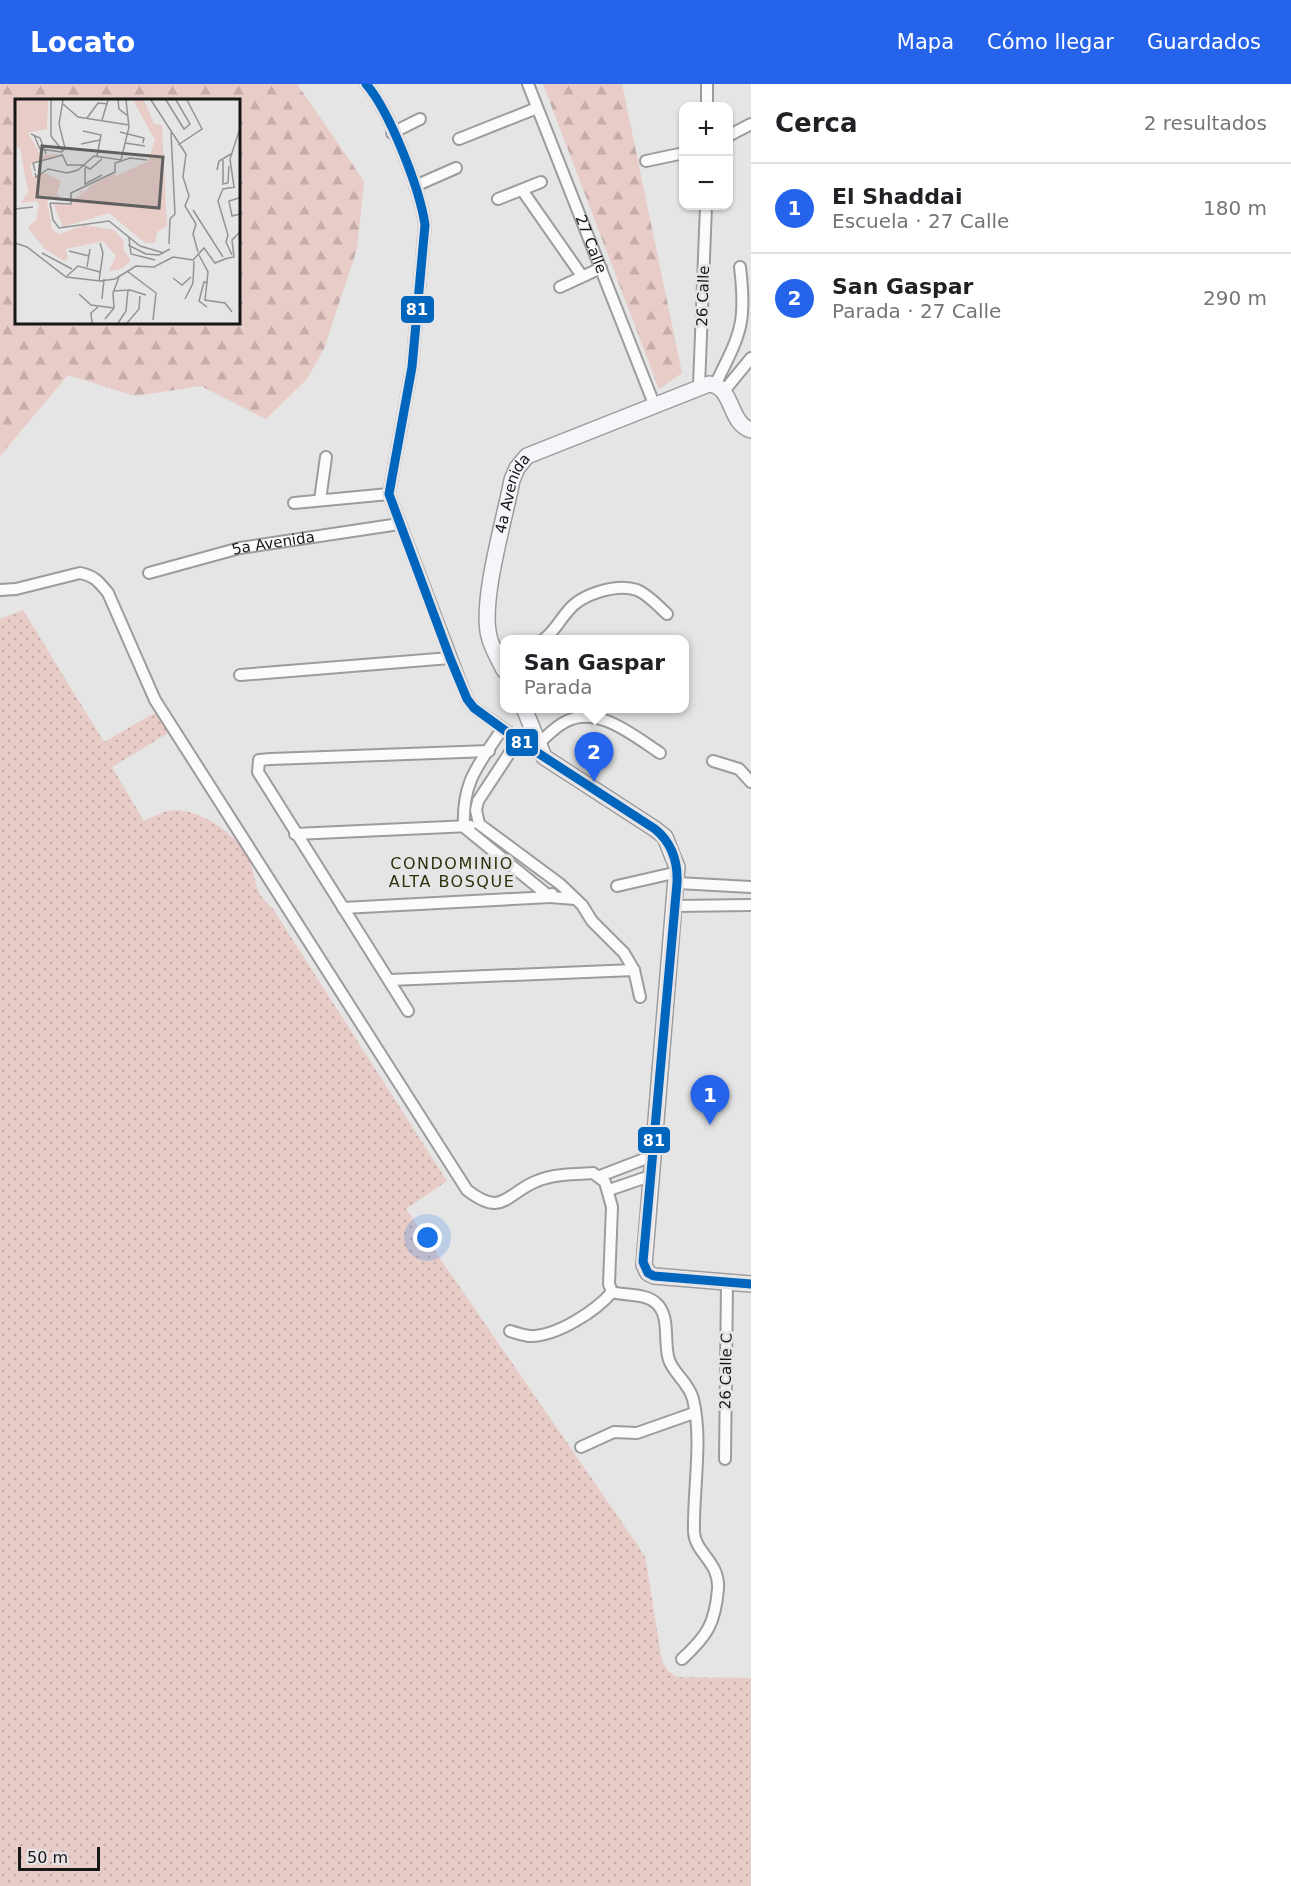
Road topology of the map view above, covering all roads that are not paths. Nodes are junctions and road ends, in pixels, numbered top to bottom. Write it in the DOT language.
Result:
graph roads {
  1 [pos="366,84"];
  2 [pos="528,84"];
  3 [pos="707,84"];
  4 [pos="707,102"];
  5 [pos="537,108"];
  6 [pos="420,119"];
  7 [pos="751,124"];
  8 [pos="392,133"];
  9 [pos="733,134"];
  10 [pos="459,139"];
  11 [pos="679,154"];
  12 [pos="646,161"];
  13 [pos="456,168"];
  14 [pos="541,182"];
  15 [pos="415,186"];
  16 [pos="522,190"];
  17 [pos="498,199"];
  18 [pos="706,210"];
  19 [pos="740,267"];
  20 [pos="601,268"];
  21 [pos="582,276"];
  22 [pos="560,287"];
  23 [pos="751,358"];
  24 [pos="699,386"];
  25 [pos="720,388"];
  26 [pos="654,404"];
  27 [pos="751,430"];
  28 [pos="326,457"];
  29 [pos="389,495"];
  30 [pos="320,500"];
  31 [pos="294,503"];
  32 [pos="399,524"];
  33 [pos="149,573"];
  34 [pos="0,590"];
  35 [pos="667,614"];
  36 [pos="548,635"];
  37 [pos="450,658"];
  38 [pos="500,660"];
  39 [pos="240,675"];
  40 [pos="526,713"];
  41 [pos="502,729"];
  42 [pos="518,740"];
  43 [pos="542,750"];
  44 [pos="489,751"];
  45 [pos="660,753"];
  46 [pos="713,762"];
  47 [pos="751,782"];
  48 [pos="479,824"];
  49 [pos="464,827"];
  50 [pos="295,834"];
  51 [pos="678,877"];
  52 [pos="560,884"];
  53 [pos="617,886"];
  54 [pos="751,887"];
  55 [pos="550,897"];
  56 [pos="575,899"];
  57 [pos="751,905"];
  58 [pos="675,906"];
  59 [pos="343,908"];
  60 [pos="634,970"];
  61 [pos="390,980"];
  62 [pos="640,997"];
  63 [pos="408,1011"];
  64 [pos="652,1156"];
  65 [pos="600,1176"];
  66 [pos="650,1176"];
  67 [pos="609,1190"];
  68 [pos="727,1283"];
  69 [pos="751,1284"];
  70 [pos="612,1292"];
  71 [pos="510,1331"];
  72 [pos="694,1413"];
  73 [pos="581,1447"];
  74 [pos="725,1459"];
  75 [pos="682,1659"];
  1 -- 8 [label="street"];
  2 -- 5 [label="street, 27 Calle"];
  3 -- 4 [label="street"];
  5 -- 10 [label="street"];
  5 -- 20 [label="street, 27 Calle"];
  6 -- 8 [label="street"];
  7 -- 9 [label="street"];
  8 -- 15 [label="street"];
  11 -- 12 [label="street"];
  13 -- 15 [label="street"];
  14 -- 16 [label="street"];
  15 -- 29 [label="street"];
  16 -- 17 [label="street"];
  16 -- 21 [label="street"];
  18 -- 24 [label="street, 26 Calle"];
  19 -- 25 [label="street"];
  20 -- 21 [label="street"];
  20 -- 26 [label="street, 27 Calle"];
  21 -- 22 [label="street"];
  23 -- 25 [label="street"];
  24 -- 25 [label="street, 4a Avenida"];
  24 -- 26 [label="street, 4a Avenida"];
  25 -- 27 [label="street"];
  26 -- 38 [label="street, 4a Avenida"];
  28 -- 30 [label="street"];
  29 -- 30 [label="street"];
  29 -- 32 [label="street"];
  30 -- 31 [label="street"];
  32 -- 33 [label="street, 5a Avenida"];
  32 -- 37 [label="street"];
  34 -- 65 [label="street"];
  35 -- 36 [label="street"];
  37 -- 39 [label="street"];
  37 -- 41 [label="street"];
  40 -- 43 [label="street"];
  41 -- 42 [label="street"];
  41 -- 44 [label="street"];
  42 -- 43 [label="street"];
  42 -- 48 [label="street"];
  43 -- 45 [label="street"];
  43 -- 51 [label="street"];
  44 -- 49 [label="street"];
  44 -- 50 [label="street"];
  46 -- 47 [label="street"];
  48 -- 49 [label="street"];
  48 -- 52 [label="street"];
  49 -- 50 [label="street"];
  49 -- 55 [label="street"];
  50 -- 59 [label="street"];
  51 -- 53 [label="street"];
  51 -- 54 [label="street"];
  51 -- 58 [label="street"];
  52 -- 55 [label="street"];
  52 -- 56 [label="street"];
  55 -- 56 [label="street"];
  55 -- 59 [label="street"];
  56 -- 60 [label="street"];
  57 -- 58 [label="street"];
  58 -- 64 [label="street"];
  59 -- 61 [label="street"];
  60 -- 61 [label="street"];
  60 -- 62 [label="street"];
  61 -- 63 [label="street"];
  64 -- 65 [label="street"];
  64 -- 66 [label="street"];
  65 -- 67 [label="street"];
  66 -- 67 [label="street"];
  66 -- 68 [label="street"];
  67 -- 70 [label="street"];
  68 -- 69 [label="street"];
  68 -- 74 [label="street, 26 Calle C"];
  70 -- 71 [label="street"];
  70 -- 72 [label="street"];
  72 -- 73 [label="street"];
  72 -- 75 [label="street"];
}
